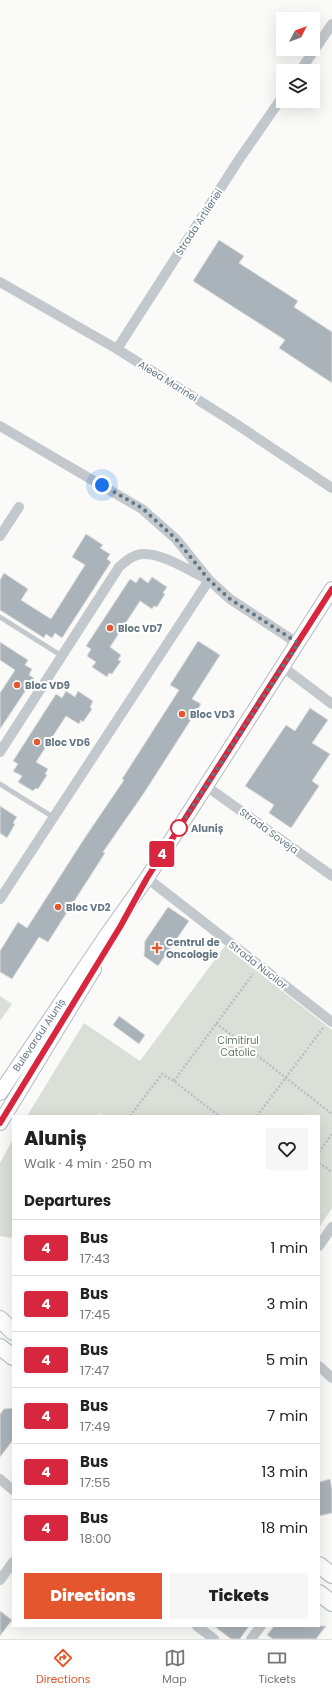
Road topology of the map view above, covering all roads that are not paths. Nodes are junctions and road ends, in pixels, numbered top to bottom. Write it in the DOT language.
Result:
graph roads {
  1 [pos="332,24"];
  2 [pos="305,64"];
  3 [pos="276,106"];
  4 [pos="0,282"];
  5 [pos="117,349"];
  6 [pos="0,426"];
  7 [pos="332,488"];
  8 [pos="19,507"];
  9 [pos="0,536"];
  10 [pos="209,580"];
  11 [pos="332,589"];
  12 [pos="0,617"];
  13 [pos="298,643"];
  14 [pos="62,656"];
  15 [pos="283,667"];
  16 [pos="332,704"];
  17 [pos="0,752"];
  18 [pos="0,784"];
  19 [pos="206,786"];
  20 [pos="53,818"];
  21 [pos="332,876"];
  22 [pos="147,878"];
  23 [pos="0,899"];
  24 [pos="332,1022"];
  25 [pos="0,1093"];
  26 [pos="0,1123"];
  27 [pos="332,1227"];
  28 [pos="320,1245"];
  29 [pos="0,1319"];
  30 [pos="12,1331"];
  31 [pos="0,1347"];
  32 [pos="12,1356"];
  33 [pos="320,1367"];
  34 [pos="332,1378"];
  35 [pos="0,1479"];
  36 [pos="12,1489"];
  37 [pos="12,1563"];
  38 [pos="320,1566"];
  39 [pos="332,1575"];
  40 [pos="0,1580"];
  41 [pos="320,1594"];
  42 [pos="332,1603"];
  43 [pos="197,1627"];
  44 [pos="260,1627"];
  45 [pos="214,1639"];
  46 [pos="251,1639"];
  1 -- 2 [label="street"];
  3 -- 5 [label="street, Strada Artileriei"];
  4 -- 5 [label="street, Aleea Marinei"];
  5 -- 7 [label="street, Aleea Marinei"];
  6 -- 10 [label="street"];
  8 -- 9 [label="street"];
  10 -- 13 [label="street"];
  10 -- 14 [label="street"];
  10 -- 20 [label="street"];
  11 -- 13 [label="main road, Bulevardul Aluniș"];
  12 -- 14 [label="lane"];
  13 -- 15 [label="main road, Bulevardul Aluniș"];
  14 -- 17 [label="street"];
  15 -- 16 [label="street"];
  15 -- 19 [label="main road, Bulevardul Aluniș"];
  18 -- 20 [label="lane"];
  19 -- 21 [label="street, Strada Soveja"];
  19 -- 22 [label="main road, Bulevardul Aluniș"];
  20 -- 23 [label="street"];
  22 -- 24 [label="street, Strada Nucilor"];
  22 -- 25 [label="main road, Bulevardul Aluniș"];
  22 -- 26 [label="main road, Bulevardul Aluniș"];
  27 -- 28 [label="street"];
  29 -- 30 [label="main road"];
  31 -- 32 [label="main road"];
  33 -- 34 [label="street"];
  35 -- 36 [label="street"];
  37 -- 40 [label="street"];
  38 -- 39 [label="main road"];
  41 -- 42 [label="main road"];
  43 -- 45 [label="street"];
  44 -- 46 [label="street"];
}
